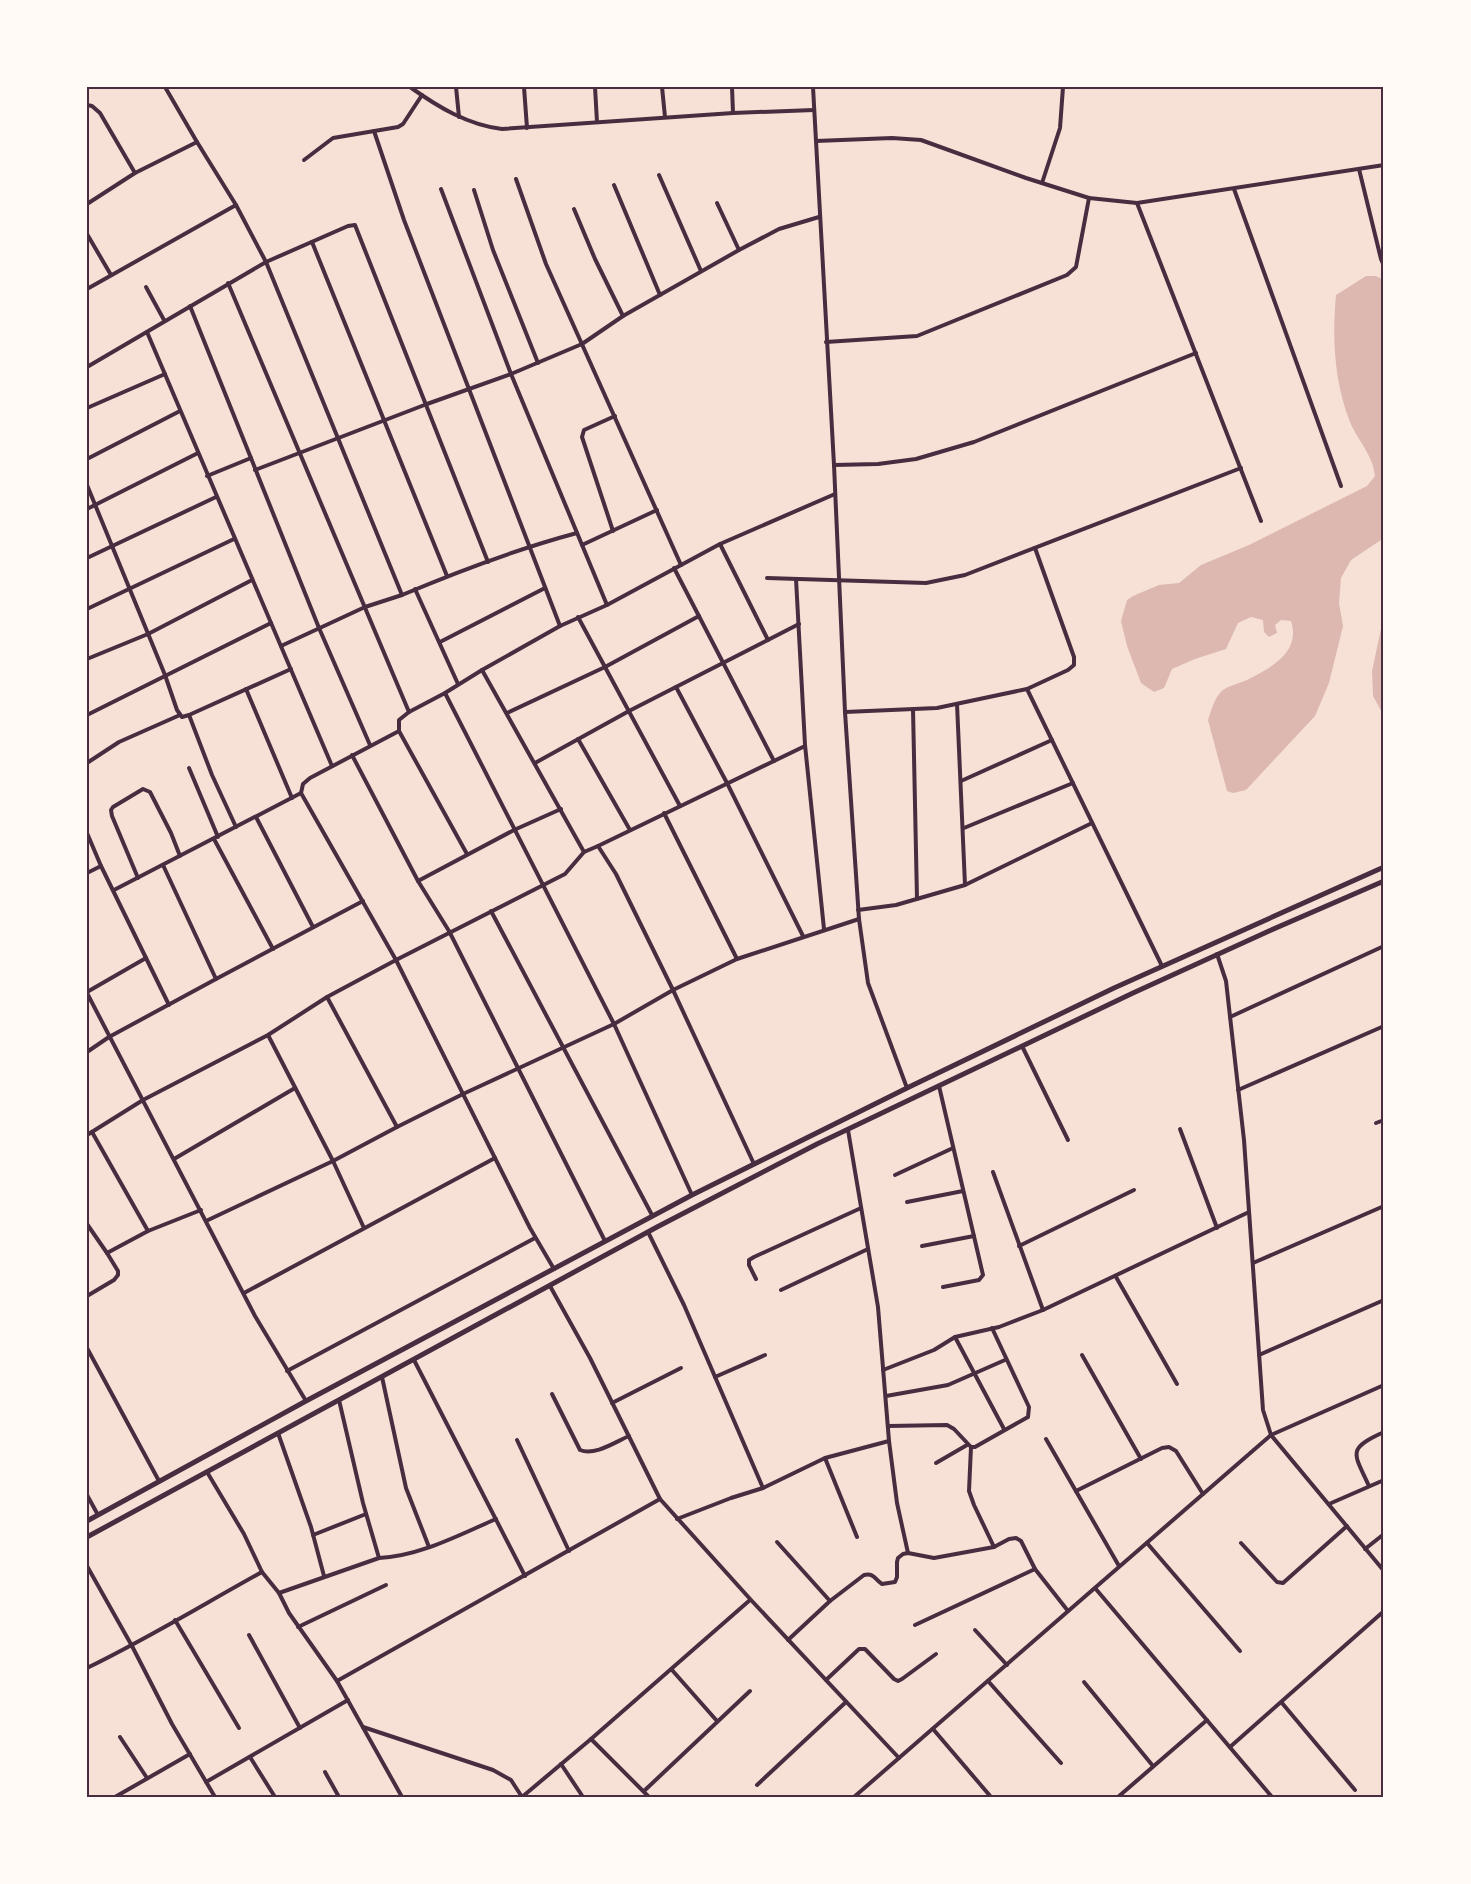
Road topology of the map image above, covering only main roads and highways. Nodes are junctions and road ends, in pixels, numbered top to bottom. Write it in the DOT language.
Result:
graph roads {
  1 [pos="1384,867"];
  2 [pos="1384,881"];
  3 [pos="1069,1010"];
  4 [pos="1074,1021"];
  5 [pos="480,1309"];
  6 [pos="487,1320"];
  7 [pos="87,1521"];
  8 [pos="87,1536"];
  1 -- 3 [label="main road"];
  2 -- 4 [label="main road"];
  3 -- 4 [label="main road"];
  3 -- 5 [label="main road"];
  4 -- 6 [label="main road"];
  5 -- 6 [label="main road"];
  5 -- 7 [label="main road"];
  6 -- 8 [label="main road"];
}
